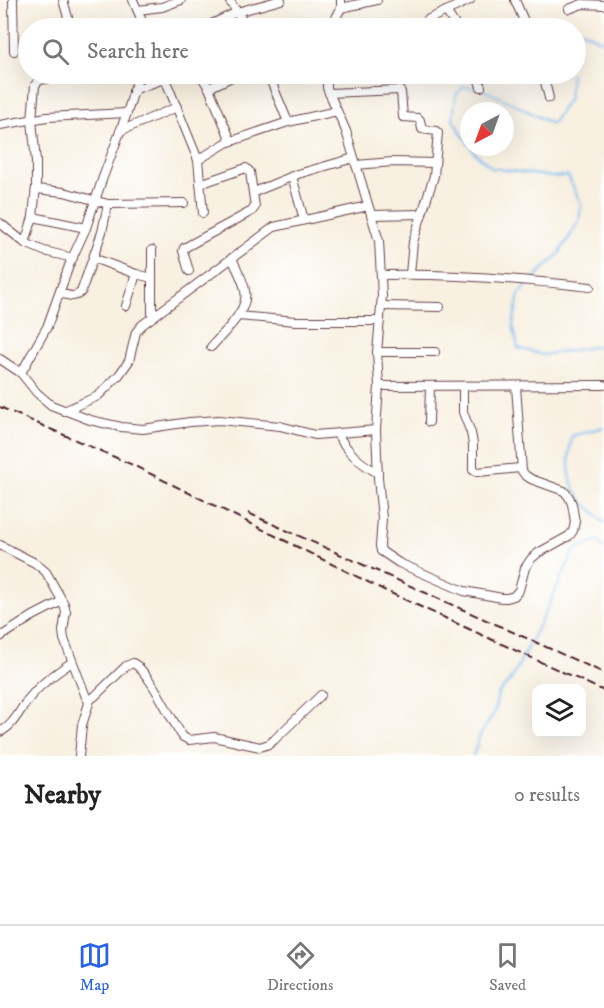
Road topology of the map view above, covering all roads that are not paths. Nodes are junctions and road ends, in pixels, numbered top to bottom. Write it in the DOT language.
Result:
graph roads {
  1 [pos="13,0"];
  2 [pos="63,0"];
  3 [pos="133,0"];
  4 [pos="181,0"];
  5 [pos="229,0"];
  6 [pos="281,0"];
  7 [pos="376,0"];
  8 [pos="470,0"];
  9 [pos="514,0"];
  10 [pos="604,0"];
  11 [pos="341,4"];
  12 [pos="604,5"];
  13 [pos="569,9"];
  14 [pos="138,10"];
  15 [pos="446,11"];
  16 [pos="237,12"];
  17 [pos="604,14"];
  18 [pos="68,18"];
  19 [pos="142,18"];
  20 [pos="224,18"];
  21 [pos="241,18"];
  22 [pos="335,18"];
  23 [pos="430,18"];
  24 [pos="451,18"];
  25 [pos="522,18"];
  26 [pos="14,51"];
  27 [pos="36,84"];
  28 [pos="135,84"];
  29 [pos="147,84"];
  30 [pos="166,84"];
  31 [pos="206,84"];
  32 [pos="217,84"];
  33 [pos="272,84"];
  34 [pos="327,84"];
  35 [pos="480,84"];
  36 [pos="546,84"];
  37 [pos="481,87"];
  38 [pos="209,88"];
  39 [pos="133,90"];
  40 [pos="329,93"];
  41 [pos="549,98"];
  42 [pos="177,107"];
  43 [pos="337,111"];
  44 [pos="127,112"];
  45 [pos="32,120"];
  46 [pos="288,122"];
  47 [pos="0,125"];
  48 [pos="120,131"];
  49 [pos="231,141"];
  50 [pos="198,160"];
  51 [pos="355,161"];
  52 [pos="435,163"];
  53 [pos="292,176"];
  54 [pos="200,184"];
  55 [pos="36,189"];
  56 [pos="254,192"];
  57 [pos="96,201"];
  58 [pos="184,202"];
  59 [pos="108,204"];
  60 [pos="368,206"];
  61 [pos="203,213"];
  62 [pos="422,214"];
  63 [pos="371,215"];
  64 [pos="33,217"];
  65 [pos="304,220"];
  66 [pos="0,223"];
  67 [pos="86,228"];
  68 [pos="24,243"];
  69 [pos="152,250"];
  70 [pos="73,258"];
  71 [pos="93,258"];
  72 [pos="232,258"];
  73 [pos="189,271"];
  74 [pos="136,274"];
  75 [pos="410,274"];
  76 [pos="381,275"];
  77 [pos="152,278"];
  78 [pos="590,287"];
  79 [pos="60,293"];
  80 [pos="126,306"];
  81 [pos="381,306"];
  82 [pos="440,307"];
  83 [pos="238,316"];
  84 [pos="152,317"];
  85 [pos="380,321"];
  86 [pos="211,347"];
  87 [pos="377,352"];
  88 [pos="435,352"];
  89 [pos="0,359"];
  90 [pos="21,374"];
  91 [pos="604,385"];
  92 [pos="378,386"];
  93 [pos="430,386"];
  94 [pos="463,386"];
  95 [pos="516,386"];
  96 [pos="64,411"];
  97 [pos="429,422"];
  98 [pos="376,430"];
  99 [pos="337,434"];
  100 [pos="521,468"];
  101 [pos="378,473"];
  102 [pos="0,545"];
  103 [pos="62,601"];
  104 [pos="0,637"];
  105 [pos="72,662"];
  106 [pos="321,695"];
  107 [pos="90,700"];
  108 [pos="0,732"];
  109 [pos="79,756"];
  1 -- 26 [label="street"];
  2 -- 18 [label="street"];
  3 -- 14 [label="street"];
  4 -- 14 [label="street"];
  5 -- 16 [label="street"];
  6 -- 16 [label="street"];
  7 -- 11 [label="street"];
  8 -- 15 [label="street"];
  9 -- 25 [label="street"];
  10 -- 12 [label="street"];
  11 -- 22 [label="street"];
  12 -- 13 [label="street"];
  12 -- 17 [label="street"];
  14 -- 19 [label="street"];
  15 -- 23 [label="street"];
  15 -- 24 [label="street"];
  16 -- 20 [label="street"];
  16 -- 21 [label="street"];
  27 -- 45 [label="street"];
  28 -- 39 [label="street"];
  29 -- 39 [label="street"];
  30 -- 42 [label="street"];
  31 -- 38 [label="street"];
  32 -- 38 [label="street"];
  33 -- 46 [label="street"];
  34 -- 40 [label="street"];
  35 -- 37 [label="street"];
  36 -- 41 [label="street"];
  38 -- 49 [label="street"];
  39 -- 44 [label="street"];
  40 -- 43 [label="street"];
  40 -- 52 [label="street"];
  42 -- 48 [label="street"];
  42 -- 50 [label="street"];
  43 -- 46 [label="street"];
  43 -- 51 [label="street"];
  44 -- 45 [label="street"];
  44 -- 48 [label="street"];
  45 -- 47 [label="street"];
  45 -- 55 [label="street"];
  46 -- 49 [label="street"];
  48 -- 57 [label="street"];
  49 -- 50 [label="street"];
  50 -- 54 [label="street"];
  51 -- 52 [label="street"];
  51 -- 53 [label="street"];
  51 -- 60 [label="street"];
  52 -- 62 [label="street"];
  53 -- 56 [label="street"];
  53 -- 65 [label="street"];
  54 -- 56 [label="street"];
  54 -- 61 [label="street"];
  55 -- 57 [label="street"];
  55 -- 64 [label="street"];
  56 -- 73 [label="street"];
  57 -- 59 [label="street"];
  57 -- 67 [label="street"];
  58 -- 59 [label="street"];
  59 -- 71 [label="street"];
  60 -- 63 [label="street"];
  60 -- 65 [label="street"];
  62 -- 63 [label="street"];
  62 -- 75 [label="street"];
  63 -- 76 [label="street"];
  64 -- 67 [label="street"];
  64 -- 68 [label="street"];
  65 -- 72 [label="street"];
  66 -- 68 [label="street"];
  67 -- 70 [label="street"];
  68 -- 70 [label="street"];
  69 -- 77 [label="street"];
  70 -- 79 [label="street"];
  71 -- 74 [label="street"];
  71 -- 79 [label="street"];
  72 -- 83 [label="street"];
  72 -- 84 [label="street"];
  74 -- 77 [label="street"];
  74 -- 80 [label="street"];
  75 -- 76 [label="street"];
  75 -- 78 [label="street"];
  76 -- 81 [label="street"];
  77 -- 84 [label="street"];
  79 -- 90 [label="street"];
  81 -- 82 [label="street"];
  81 -- 85 [label="street"];
  83 -- 85 [label="street"];
  83 -- 86 [label="street"];
  84 -- 96 [label="street"];
  85 -- 87 [label="street"];
  87 -- 88 [label="street"];
  87 -- 92 [label="street"];
  89 -- 90 [label="street"];
  90 -- 96 [label="street"];
  91 -- 95 [label="street"];
  92 -- 93 [label="street"];
  92 -- 98 [label="street"];
  93 -- 94 [label="street"];
  93 -- 97 [label="street"];
  94 -- 95 [label="street"];
  94 -- 100 [label="street"];
  95 -- 100 [label="street"];
  96 -- 99 [label="street"];
  98 -- 99 [label="street"];
  98 -- 101 [label="street"];
  99 -- 101 [label="street"];
  100 -- 101 [label="street"];
  102 -- 103 [label="street"];
  103 -- 104 [label="street"];
  103 -- 105 [label="street"];
  105 -- 107 [label="street"];
  105 -- 108 [label="street"];
  106 -- 107 [label="street"];
  107 -- 109 [label="street"];
}
